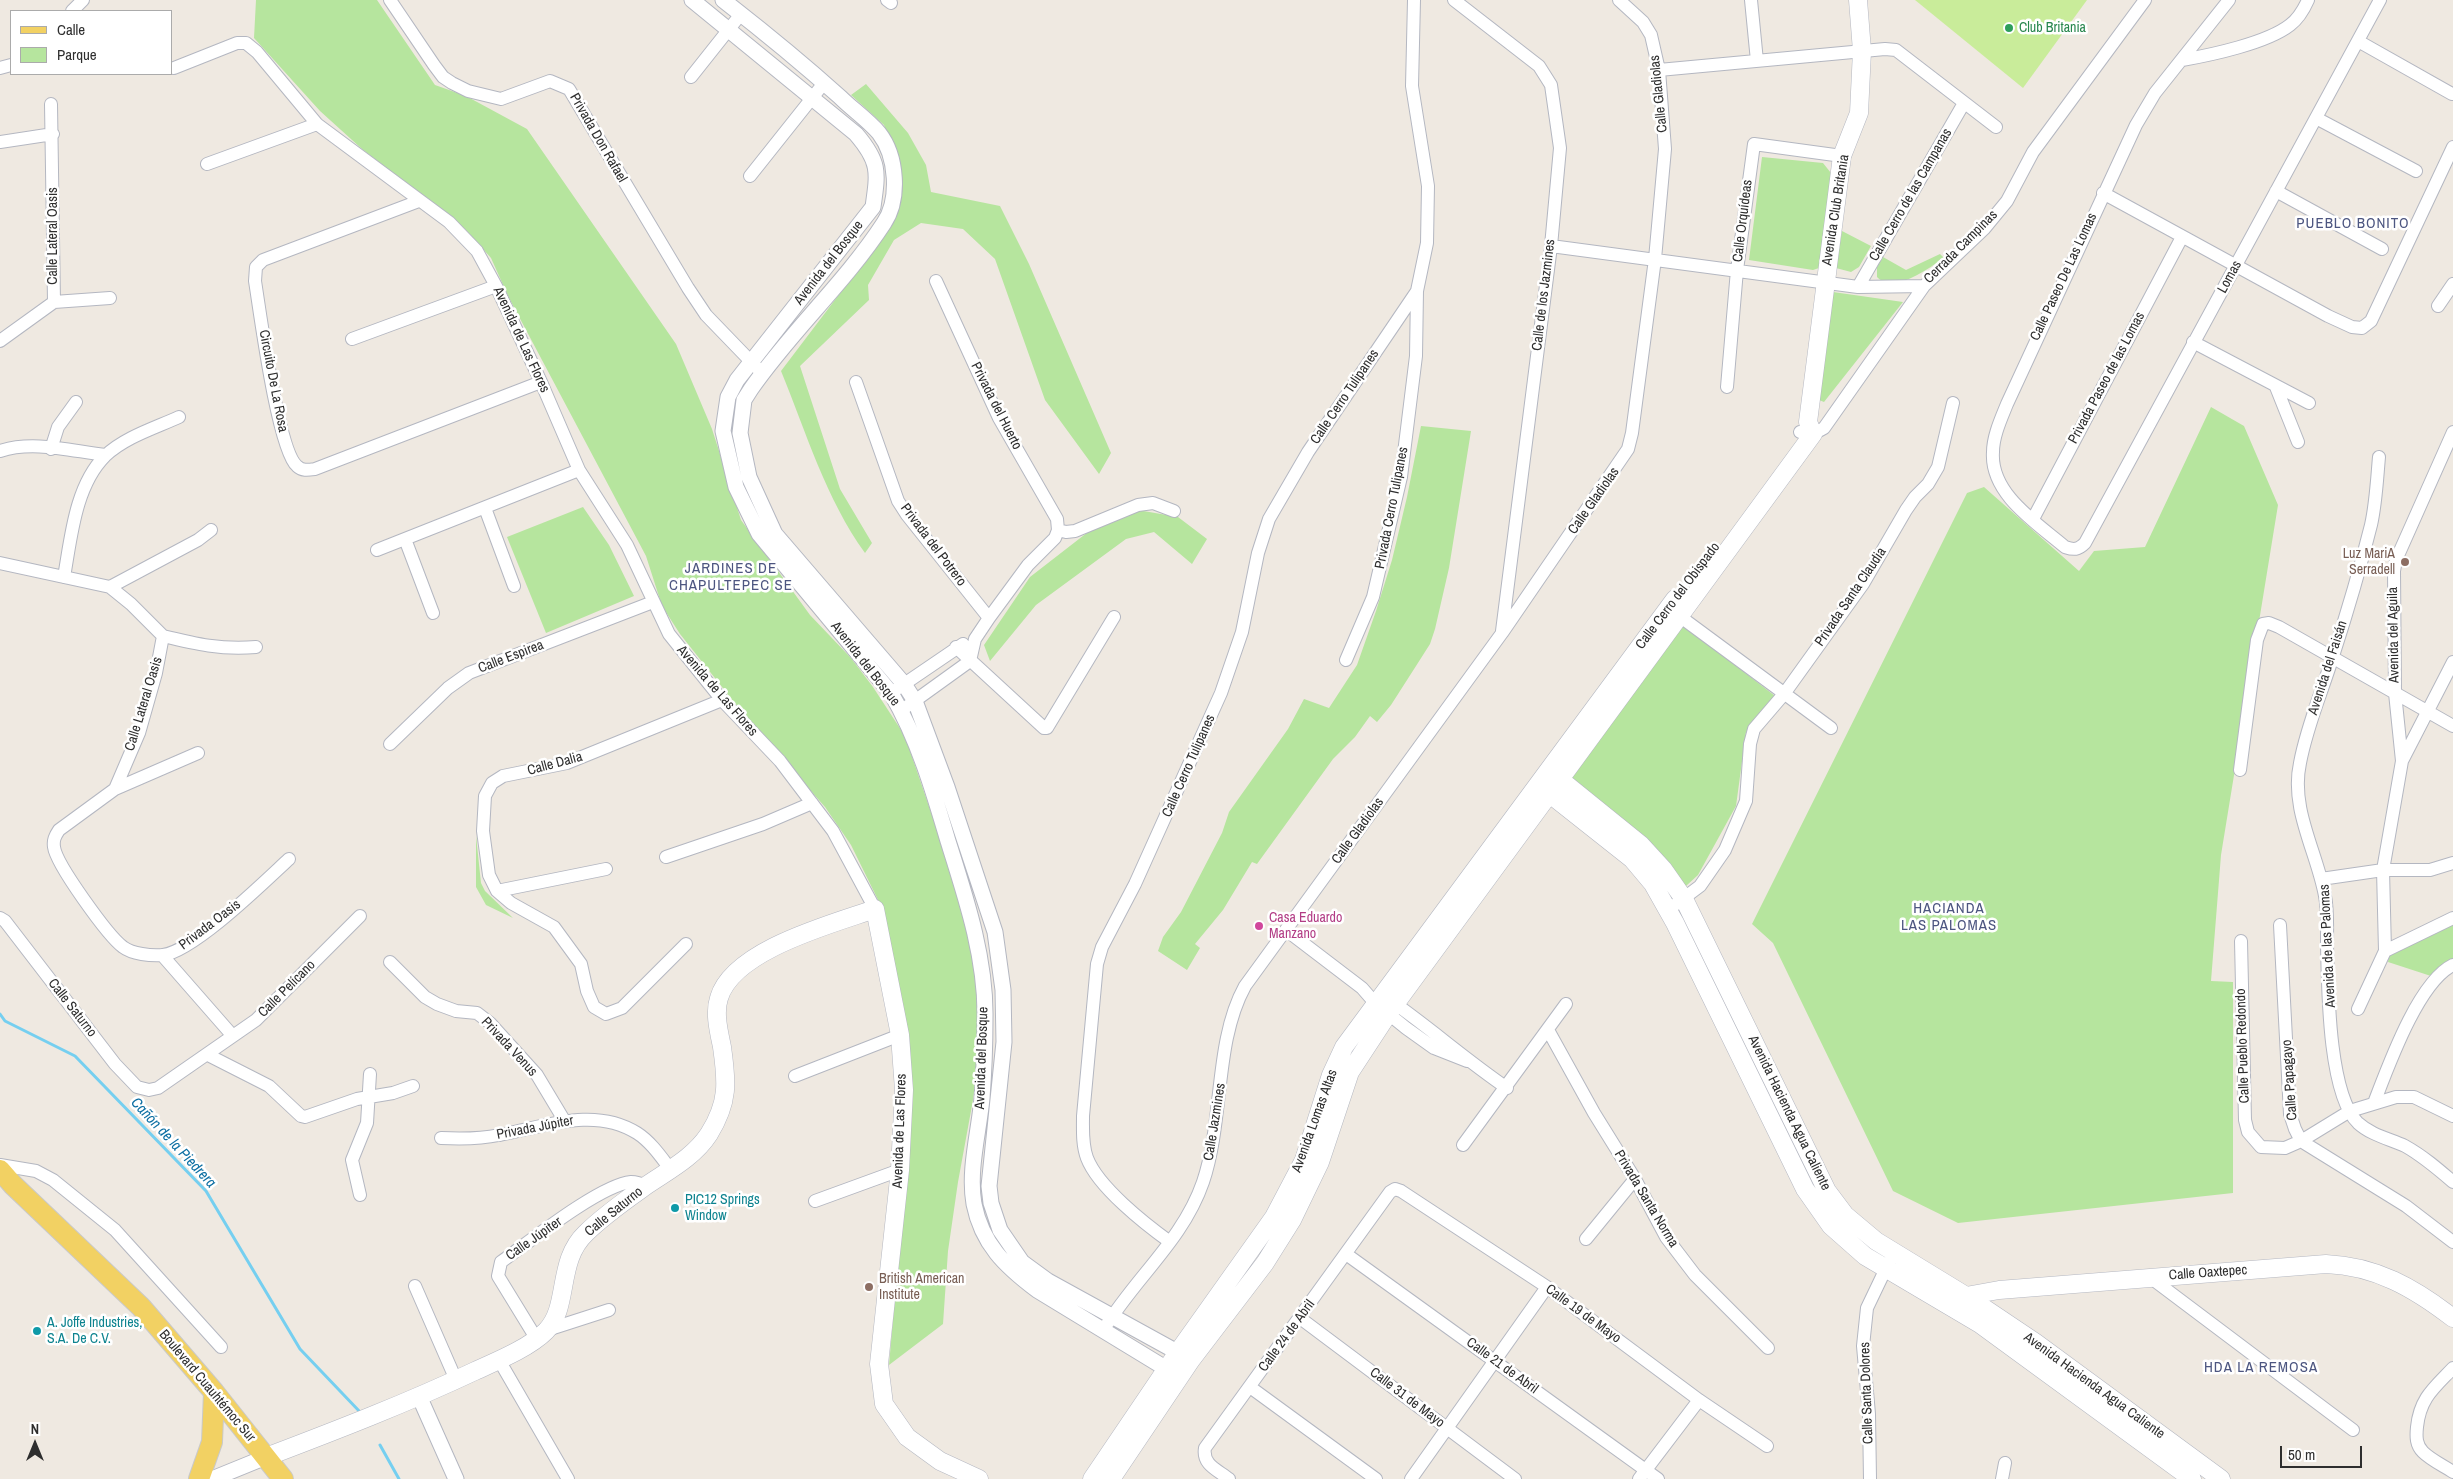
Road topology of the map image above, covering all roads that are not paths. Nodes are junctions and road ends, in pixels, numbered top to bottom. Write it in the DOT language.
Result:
graph roads {
  1 [pos="83,0"];
  2 [pos="390,0"];
  3 [pos="692,0"];
  4 [pos="723,0"];
  5 [pos="1414,0"];
  6 [pos="1454,0"];
  7 [pos="1619,0"];
  8 [pos="1750,0"];
  9 [pos="1858,0"];
  10 [pos="2145,0"];
  11 [pos="2230,0"];
  12 [pos="2308,0"];
  13 [pos="2380,0"];
  14 [pos="73,10"];
  15 [pos="741,14"];
  16 [pos="727,30"];
  17 [pos="2358,41"];
  18 [pos="1862,51"];
  19 [pos="2182,60"];
  20 [pos="1757,61"];
  21 [pos="174,68"];
  22 [pos="1659,70"];
  23 [pos="691,77"];
  24 [pos="824,84"];
  25 [pos="2452,94"];
  26 [pos="810,98"];
  27 [pos="1964,103"];
  28 [pos="52,104"];
  29 [pos="2316,118"];
  30 [pos="317,124"];
  31 [pos="1996,127"];
  32 [pos="53,134"];
  33 [pos="0,142"];
  34 [pos="2453,147"];
  35 [pos="1842,156"];
  36 [pos="207,164"];
  37 [pos="2416,171"];
  38 [pos="750,176"];
  39 [pos="2276,191"];
  40 [pos="2103,193"];
  41 [pos="418,201"];
  42 [pos="2182,237"];
  43 [pos="1551,246"];
  44 [pos="2382,249"];
  45 [pos="1655,259"];
  46 [pos="2236,267"];
  47 [pos="1738,270"];
  48 [pos="936,281"];
  49 [pos="1825,282"];
  50 [pos="2453,284"];
  51 [pos="496,286"];
  52 [pos="1924,286"];
  53 [pos="1858,287"];
  54 [pos="1417,291"];
  55 [pos="110,298"];
  56 [pos="54,302"];
  57 [pos="2438,306"];
  58 [pos="352,339"];
  59 [pos="0,341"];
  60 [pos="2193,342"];
  61 [pos="751,362"];
  62 [pos="762,373"];
  63 [pos="541,382"];
  64 [pos="856,382"];
  65 [pos="1726,387"];
  66 [pos="2276,387"];
  67 [pos="76,402"];
  68 [pos="1953,403"];
  69 [pos="2309,403"];
  70 [pos="179,417"];
  71 [pos="1807,429"];
  72 [pos="2453,432"];
  73 [pos="2298,442"];
  74 [pos="52,448"];
  75 [pos="0,451"];
  76 [pos="106,456"];
  77 [pos="2379,457"];
  78 [pos="2453,461"];
  79 [pos="579,470"];
  80 [pos="2437,471"];
  81 [pos="485,508"];
  82 [pos="1174,511"];
  83 [pos="2032,519"];
  84 [pos="212,530"];
  85 [pos="1058,530"];
  86 [pos="405,540"];
  87 [pos="377,550"];
  88 [pos="2075,550"];
  89 [pos="0,563"];
  90 [pos="64,577"];
  91 [pos="514,586"];
  92 [pos="110,587"];
  93 [pos="653,602"];
  94 [pos="433,613"];
  95 [pos="1678,615"];
  96 [pos="1114,617"];
  97 [pos="989,618"];
  98 [pos="1502,633"];
  99 [pos="163,636"];
  100 [pos="975,639"];
  101 [pos="256,647"];
  102 [pos="956,647"];
  103 [pos="2333,658"];
  104 [pos="1346,660"];
  105 [pos="970,661"];
  106 [pos="2453,662"];
  107 [pos="904,684"];
  108 [pos="891,693"];
  109 [pos="2395,693"];
  110 [pos="1784,694"];
  111 [pos="722,700"];
  112 [pos="915,701"];
  113 [pos="902,710"];
  114 [pos="2428,714"];
  115 [pos="2453,726"];
  116 [pos="1831,728"];
  117 [pos="390,744"];
  118 [pos="198,753"];
  119 [pos="2402,760"];
  120 [pos="2240,770"];
  121 [pos="1554,774"];
  122 [pos="115,789"];
  123 [pos="1543,789"];
  124 [pos="812,803"];
  125 [pos="666,857"];
  126 [pos="290,859"];
  127 [pos="2453,863"];
  128 [pos="606,869"];
  129 [pos="2383,870"];
  130 [pos="2322,879"];
  131 [pos="497,891"];
  132 [pos="1684,900"];
  133 [pos="875,909"];
  134 [pos="1668,910"];
  135 [pos="360,916"];
  136 [pos="0,918"];
  137 [pos="2453,918"];
  138 [pos="2280,925"];
  139 [pos="1286,930"];
  140 [pos="2241,941"];
  141 [pos="686,944"];
  142 [pos="2385,951"];
  143 [pos="162,955"];
  144 [pos="390,962"];
  145 [pos="2453,965"];
  146 [pos="1385,1004"];
  147 [pos="1566,1004"];
  148 [pos="2358,1009"];
  149 [pos="1548,1030"];
  150 [pos="232,1035"];
  151 [pos="900,1035"];
  152 [pos="208,1055"];
  153 [pos="370,1074"];
  154 [pos="795,1076"];
  155 [pos="413,1086"];
  156 [pos="1506,1088"];
  157 [pos="149,1090"];
  158 [pos="370,1096"];
  159 [pos="2374,1102"];
  160 [pos="2350,1111"];
  161 [pos="2453,1116"];
  162 [pos="564,1120"];
  163 [pos="441,1138"];
  164 [pos="2301,1141"];
  165 [pos="1463,1145"];
  166 [pos="0,1165"];
  167 [pos="0,1170"];
  168 [pos="671,1170"];
  169 [pos="900,1170"];
  170 [pos="1635,1179"];
  171 [pos="2453,1182"];
  172 [pos="646,1186"];
  173 [pos="1395,1189"];
  174 [pos="360,1195"];
  175 [pos="815,1202"];
  176 [pos="1586,1240"];
  177 [pos="1170,1242"];
  178 [pos="2453,1242"];
  179 [pos="1894,1253"];
  180 [pos="1346,1254"];
  181 [pos="1885,1269"];
  182 [pos="2151,1278"];
  183 [pos="415,1286"];
  184 [pos="1547,1287"];
  185 [pos="1960,1301"];
  186 [pos="609,1310"];
  187 [pos="1112,1315"];
  188 [pos="1300,1318"];
  189 [pos="2453,1318"];
  190 [pos="1104,1329"];
  191 [pos="542,1334"];
  192 [pos="221,1347"];
  193 [pos="1768,1348"];
  194 [pos="1184,1356"];
  195 [pos="499,1360"];
  196 [pos="1496,1360"];
  197 [pos="2453,1368"];
  198 [pos="1173,1372"];
  199 [pos="456,1380"];
  200 [pos="1250,1387"];
  201 [pos="214,1392"];
  202 [pos="419,1396"];
  203 [pos="1699,1400"];
  204 [pos="1448,1429"];
  205 [pos="2353,1430"];
  206 [pos="1767,1446"];
  207 [pos="266,1457"];
  208 [pos="2005,1463"];
  209 [pos="2453,1472"];
  210 [pos="1642,1474"];
  211 [pos="199,1479"];
  212 [pos="212,1479"];
  213 [pos="283,1479"];
  214 [pos="456,1479"];
  215 [pos="568,1479"];
  216 [pos="979,1479"];
  217 [pos="1092,1479"];
  218 [pos="1111,1479"];
  219 [pos="1230,1479"];
  220 [pos="1376,1479"];
  221 [pos="1412,1479"];
  222 [pos="1515,1479"];
  223 [pos="1658,1479"];
  224 [pos="1870,1479"];
  225 [pos="2002,1479"];
  226 [pos="2192,1479"];
  227 [pos="2221,1479"];
  1 -- 14 [label="street"];
  2 -- 61 [label="street, Privada Don Rafael"];
  3 -- 16 [label="street, Avenida del Bosque"];
  4 -- 15 [label="street, Avenida del Bosque"];
  5 -- 54 [label="street"];
  6 -- 43 [label="street, Calle de los Jazmines"];
  7 -- 22 [label="street, Calle Gladiolas"];
  8 -- 20 [label="street"];
  9 -- 18 [label="main road, Avenida Club Britania"];
  10 -- 52 [label="street, Cerrada Campinas"];
  11 -- 19 [label="street, Calle Paseo De Las Lomas"];
  12 -- 19 [label="street"];
  13 -- 17 [label="street, Lomas"];
  15 -- 16 [label="street"];
  15 -- 24 [label="street, Avenida del Bosque"];
  16 -- 23 [label="street"];
  16 -- 26 [label="street, Avenida del Bosque"];
  17 -- 25 [label="street"];
  17 -- 29 [label="street, Lomas"];
  18 -- 20 [label="street"];
  18 -- 27 [label="street"];
  18 -- 35 [label="main road, Avenida Club Britania"];
  19 -- 40 [label="street, Calle Paseo De Las Lomas"];
  20 -- 22 [label="street"];
  21 -- 30 [label="street, Avenida de Las Flores"];
  22 -- 45 [label="street, Calle Gladiolas"];
  24 -- 26 [label="street"];
  24 -- 62 [label="street, Avenida del Bosque"];
  26 -- 38 [label="street"];
  26 -- 61 [label="street, Avenida del Bosque"];
  27 -- 31 [label="street"];
  27 -- 53 [label="street, Calle Cerro de las Campanas"];
  28 -- 32 [label="street, Calle Lateral Oasis"];
  29 -- 37 [label="street"];
  29 -- 39 [label="street, Lomas"];
  30 -- 36 [label="street"];
  30 -- 41 [label="street, Avenida de Las Flores"];
  32 -- 33 [label="street"];
  32 -- 56 [label="street, Calle Lateral Oasis"];
  34 -- 46 [label="street"];
  35 -- 47 [label="street, Calle Orquídeas"];
  35 -- 49 [label="main road, Avenida Club Britania"];
  39 -- 44 [label="street"];
  39 -- 46 [label="street, Lomas"];
  40 -- 42 [label="street"];
  40 -- 83 [label="street, Calle Paseo De Las Lomas"];
  41 -- 51 [label="street, Avenida de Las Flores"];
  41 -- 63 [label="street, Circuito De La Rosa"];
  42 -- 46 [label="street"];
  42 -- 83 [label="street, Privada Paseo de las Lomas"];
  43 -- 45 [label="street, Cerrada Campinas"];
  43 -- 98 [label="street, Calle de los Jazmines"];
  45 -- 47 [label="street, Cerrada Campinas"];
  45 -- 98 [label="street, Calle Gladiolas"];
  46 -- 60 [label="street, Lomas"];
  47 -- 49 [label="street, Cerrada Campinas"];
  47 -- 65 [label="street, Calle Orquídeas"];
  48 -- 85 [label="street, Privada del Huerto"];
  49 -- 53 [label="street, Cerrada Campinas"];
  49 -- 71 [label="main road, Avenida Club Britania"];
  50 -- 57 [label="street"];
  51 -- 58 [label="street"];
  51 -- 63 [label="street, Avenida de Las Flores"];
  52 -- 53 [label="street, Cerrada Campinas"];
  52 -- 71 [label="street, Calle Cerro del Obispado"];
  54 -- 104 [label="street, Privada Cerro Tulipanes"];
  54 -- 177 [label="street, Calle Cerro Tulipanes"];
  55 -- 56 [label="street"];
  56 -- 59 [label="street, Calle Lateral Oasis"];
  60 -- 66 [label="street"];
  60 -- 88 [label="street, Lomas"];
  61 -- 62 [label="street, Privada Don Rafael"];
  61 -- 108 [label="street, Avenida del Bosque"];
  62 -- 107 [label="street, Avenida del Bosque"];
  63 -- 79 [label="street, Avenida de Las Flores"];
  64 -- 97 [label="street, Privada del Potrero"];
  66 -- 69 [label="street"];
  66 -- 73 [label="street"];
  67 -- 74 [label="street"];
  68 -- 110 [label="street, Privada Santa Claudia"];
  70 -- 76 [label="street"];
  71 -- 95 [label="main road, Calle Cerro del Obispado"];
  71 -- 121 [label="main road, Calle Cerro del Obispado"];
  72 -- 80 [label="street, Avenida del Aguila"];
  74 -- 75 [label="street"];
  74 -- 76 [label="street"];
  76 -- 90 [label="street"];
  77 -- 103 [label="street, Avenida del Faisán"];
  78 -- 80 [label="street"];
  79 -- 81 [label="street"];
  79 -- 93 [label="street, Avenida de Las Flores"];
  80 -- 109 [label="street, Avenida del Aguila"];
  81 -- 86 [label="street"];
  81 -- 91 [label="street"];
  82 -- 85 [label="street"];
  83 -- 88 [label="street, Calle Paseo De Las Lomas"];
  84 -- 92 [label="street"];
  85 -- 97 [label="street"];
  86 -- 87 [label="street"];
  86 -- 94 [label="street"];
  89 -- 90 [label="street"];
  90 -- 92 [label="street"];
  92 -- 99 [label="street"];
  93 -- 111 [label="street, Avenida de Las Flores"];
  93 -- 117 [label="street, Calle Espirea"];
  95 -- 110 [label="street"];
  95 -- 121 [label="main road, Calle Cerro del Obispado"];
  96 -- 105 [label="street"];
  97 -- 100 [label="street"];
  98 -- 139 [label="street, Calle Gladiolas"];
  99 -- 101 [label="street"];
  99 -- 122 [label="street, Calle Lateral Oasis"];
  100 -- 102 [label="street"];
  100 -- 105 [label="street"];
  102 -- 105 [label="street"];
  102 -- 107 [label="street"];
  103 -- 109 [label="street"];
  103 -- 120 [label="street"];
  103 -- 130 [label="street, Avenida del Faisán"];
  105 -- 112 [label="street"];
  106 -- 114 [label="street, Avenida del Aguila"];
  107 -- 108 [label="street"];
  107 -- 112 [label="street, Avenida del Bosque"];
  108 -- 113 [label="street, Avenida del Bosque"];
  109 -- 114 [label="street"];
  109 -- 119 [label="street, Avenida del Aguila"];
  110 -- 116 [label="street"];
  110 -- 132 [label="street, Privada Santa Claudia"];
  111 -- 124 [label="street, Avenida de Las Flores"];
  111 -- 131 [label="street, Calle Dalia"];
  112 -- 113 [label="street"];
  112 -- 187 [label="street, Avenida del Bosque"];
  113 -- 190 [label="street, Avenida del Bosque"];
  114 -- 115 [label="street"];
  114 -- 119 [label="street, Avenida del Aguila"];
  118 -- 122 [label="street"];
  119 -- 129 [label="street, Avenida del Aguila"];
  121 -- 123 [label="main road, Avenida Lomas Altas"];
  121 -- 132 [label="main road, Avenida Hacienda Agua Caliente"];
  122 -- 143 [label="street"];
  123 -- 134 [label="main road, Avenida Hacienda Agua Caliente"];
  123 -- 146 [label="main road, Avenida Lomas Altas"];
  124 -- 125 [label="street"];
  124 -- 133 [label="street, Avenida de Las Flores"];
  126 -- 143 [label="street, Privada Oasis"];
  127 -- 129 [label="street, Avenida de las Palomas"];
  128 -- 131 [label="street"];
  129 -- 130 [label="street, Avenida de las Palomas"];
  129 -- 142 [label="street, Avenida del Aguila"];
  130 -- 160 [label="street, Avenida de las Palomas"];
  131 -- 141 [label="street"];
  132 -- 134 [label="street, Privada Santa Claudia"];
  132 -- 179 [label="main road, Avenida Hacienda Agua Caliente"];
  133 -- 151 [label="main road, Avenida de Las Flores"];
  133 -- 168 [label="main road, Calle Saturno"];
  134 -- 181 [label="main road, Avenida Hacienda Agua Caliente"];
  135 -- 150 [label="street, Calle Pelícano"];
  136 -- 157 [label="street, Calle Saturno"];
  137 -- 142 [label="street"];
  138 -- 164 [label="street, Calle Papagayo"];
  139 -- 146 [label="street"];
  139 -- 177 [label="street, Calle Jazmines"];
  140 -- 164 [label="street, Calle Pueblo Redondo"];
  142 -- 148 [label="street"];
  143 -- 150 [label="street, Privada Oasis"];
  144 -- 162 [label="street, Privada Venus"];
  145 -- 159 [label="street"];
  146 -- 156 [label="street"];
  146 -- 194 [label="main road, Avenida Lomas Altas"];
  147 -- 149 [label="street"];
  149 -- 156 [label="street"];
  149 -- 170 [label="street, Privada Santa Norma"];
  150 -- 152 [label="street, Calle Pelícano"];
  151 -- 154 [label="street"];
  151 -- 169 [label="main road, Avenida de Las Flores"];
  152 -- 157 [label="street, Calle Pelícano"];
  152 -- 158 [label="street"];
  153 -- 158 [label="street"];
  155 -- 158 [label="street"];
  156 -- 165 [label="street"];
  158 -- 174 [label="street"];
  159 -- 160 [label="street"];
  159 -- 161 [label="street"];
  160 -- 164 [label="street"];
  160 -- 171 [label="street"];
  162 -- 163 [label="street, Privada Júpiter"];
  162 -- 168 [label="street, Privada Júpiter"];
  164 -- 178 [label="street"];
  166 -- 192 [label="street"];
  167 -- 201 [label="main road, Boulevard Cuauhtémoc Sur"];
  168 -- 172 [label="main road, Calle Saturno"];
  169 -- 175 [label="street"];
  169 -- 216 [label="main road, Avenida de Las Flores"];
  170 -- 176 [label="street"];
  170 -- 193 [label="street, Privada Santa Norma"];
  172 -- 191 [label="main road, Calle Saturno"];
  172 -- 191 [label="street, Calle Júpiter"];
  173 -- 180 [label="street, Calle 24 de Abril"];
  173 -- 184 [label="street, Calle 19 de Mayo"];
  177 -- 187 [label="street, Calle Jazmines"];
  179 -- 181 [label="street, Calle Santa Dolores"];
  179 -- 185 [label="main road, Avenida Hacienda Agua Caliente"];
  180 -- 188 [label="street, Calle 24 de Abril"];
  180 -- 196 [label="street, Calle 21 de Abril"];
  181 -- 185 [label="main road, Avenida Hacienda Agua Caliente"];
  181 -- 224 [label="street, Calle Santa Dolores"];
  182 -- 185 [label="main road, Calle Oaxtepec"];
  182 -- 189 [label="main road, Calle Oaxtepec"];
  182 -- 205 [label="street"];
  183 -- 199 [label="street"];
  184 -- 196 [label="street"];
  184 -- 203 [label="street, Calle 19 de Mayo"];
  185 -- 226 [label="main road, Avenida Hacienda Agua Caliente"];
  185 -- 227 [label="main road, Avenida Hacienda Agua Caliente"];
  186 -- 191 [label="street"];
  187 -- 190 [label="street, Calle Jazmines"];
  187 -- 194 [label="street, Avenida del Bosque"];
  188 -- 200 [label="street, Calle 24 de Abril"];
  188 -- 204 [label="street, Calle 31 de Mayo"];
  190 -- 198 [label="street, Avenida del Bosque"];
  191 -- 195 [label="main road"];
  194 -- 198 [label="main road, Avenida Lomas Altas"];
  195 -- 199 [label="main road"];
  195 -- 215 [label="street"];
  196 -- 204 [label="street"];
  196 -- 210 [label="street, Calle 21 de Abril"];
  197 -- 209 [label="street"];
  198 -- 217 [label="main road, Avenida Lomas Altas"];
  198 -- 218 [label="main road, Avenida Lomas Altas"];
  199 -- 202 [label="main road"];
  200 -- 219 [label="street, Calle 24 de Abril"];
  200 -- 220 [label="street"];
  201 -- 207 [label="main road, Boulevard Cuauhtémoc Sur"];
  201 -- 211 [label="main road"];
  202 -- 207 [label="main road"];
  202 -- 214 [label="street"];
  203 -- 206 [label="street, Calle 19 de Mayo"];
  203 -- 210 [label="street"];
  204 -- 221 [label="street"];
  204 -- 222 [label="street, Calle 31 de Mayo"];
  207 -- 212 [label="street"];
  207 -- 213 [label="main road, Boulevard Cuauhtémoc Sur"];
  208 -- 225 [label="street"];
  210 -- 223 [label="street, Calle 21 de Abril"];
}
